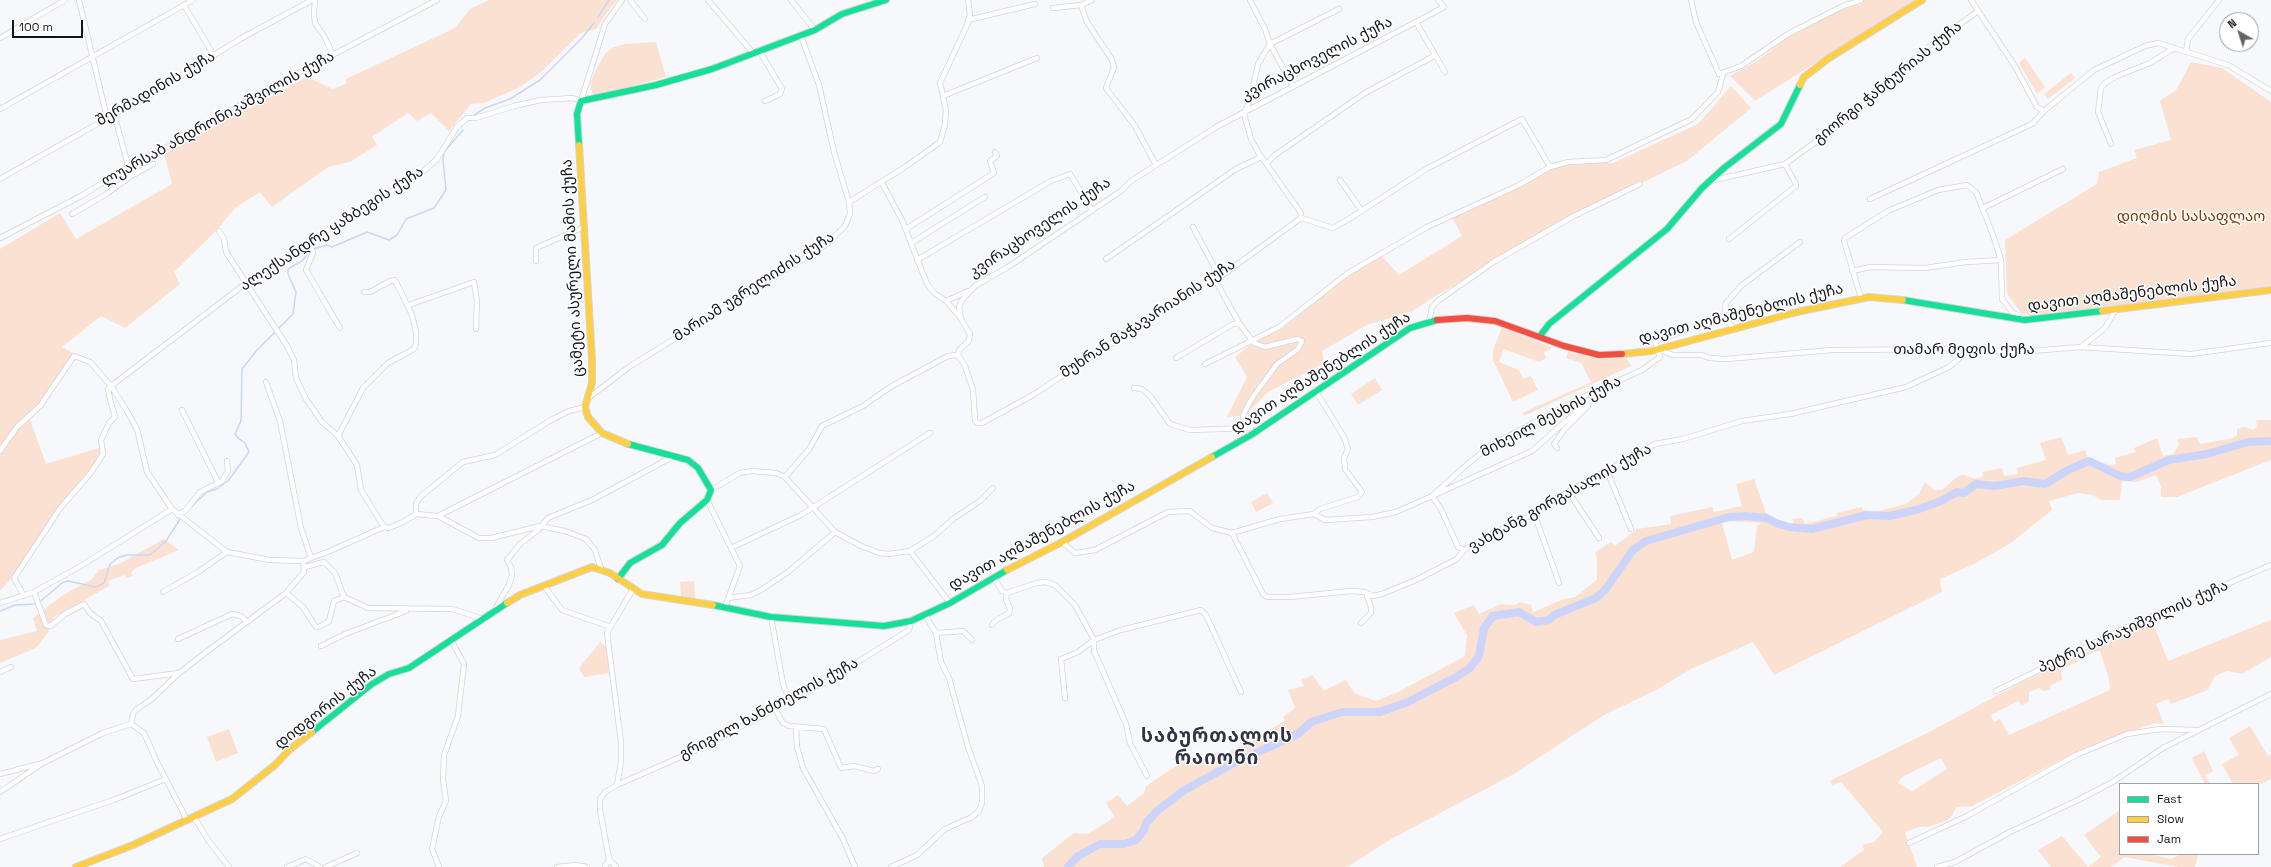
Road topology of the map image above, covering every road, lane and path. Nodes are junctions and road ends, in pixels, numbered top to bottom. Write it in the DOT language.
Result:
graph roads {
  1 [pos="65,0"];
  2 [pos="79,0"];
  3 [pos="193,0"];
  4 [pos="312,0"];
  5 [pos="315,0"];
  6 [pos="437,0"];
  7 [pos="622,0"];
  8 [pos="630,0"];
  9 [pos="708,0"];
  10 [pos="791,0"];
  11 [pos="886,0"];
  12 [pos="968,0"];
  13 [pos="1092,0"];
  14 [pos="1250,0"];
  15 [pos="1438,0"];
  16 [pos="1690,0"];
  17 [pos="1861,0"];
  18 [pos="1922,0"];
  19 [pos="1971,0"];
  20 [pos="2219,0"];
  21 [pos="873,2"];
  22 [pos="1035,4"];
  23 [pos="184,5"];
  24 [pos="1081,5"];
  25 [pos="1053,8"];
  26 [pos="1339,9"];
  27 [pos="1977,12"];
  28 [pos="645,19"];
  29 [pos="968,20"];
  30 [pos="1416,22"];
  31 [pos="815,30"];
  32 [pos="801,36"];
  33 [pos="0,38"];
  34 [pos="1270,44"];
  35 [pos="2174,48"];
  36 [pos="759,50"];
  37 [pos="2186,52"];
  38 [pos="753,53"];
  39 [pos="332,55"];
  40 [pos="93,56"];
  41 [pos="214,56"];
  42 [pos="1434,56"];
  43 [pos="1036,58"];
  44 [pos="1446,72"];
  45 [pos="1723,74"];
  46 [pos="1293,86"];
  47 [pos="2271,91"];
  48 [pos="944,96"];
  49 [pos="581,101"];
  50 [pos="765,101"];
  51 [pos="0,109"];
  52 [pos="2044,110"];
  53 [pos="1244,111"];
  54 [pos="114,114"];
  55 [pos="107,118"];
  56 [pos="2111,144"];
  57 [pos="995,152"];
  58 [pos="1261,157"];
  59 [pos="1267,163"];
  60 [pos="153,164"];
  61 [pos="1785,164"];
  62 [pos="1156,165"];
  63 [pos="128,167"];
  64 [pos="1550,167"];
  65 [pos="2063,169"];
  66 [pos="131,176"];
  67 [pos="0,180"];
  68 [pos="1340,180"];
  69 [pos="1709,181"];
  70 [pos="882,183"];
  71 [pos="1640,184"];
  72 [pos="985,197"];
  73 [pos="1870,199"];
  74 [pos="849,202"];
  75 [pos="1983,208"];
  76 [pos="1092,210"];
  77 [pos="1362,211"];
  78 [pos="72,214"];
  79 [pos="1301,218"];
  80 [pos="584,227"];
  81 [pos="1193,227"];
  82 [pos="906,229"];
  83 [pos="218,231"];
  84 [pos="0,238"];
  85 [pos="1728,239"];
  86 [pos="1800,242"];
  87 [pos="310,243"];
  88 [pos="911,243"];
  89 [pos="1106,259"];
  90 [pos="917,260"];
  91 [pos="2001,260"];
  92 [pos="536,261"];
  93 [pos="1852,271"];
  94 [pos="1217,279"];
  95 [pos="245,284"];
  96 [pos="2271,290"];
  97 [pos="970,291"];
  98 [pos="364,292"];
  99 [pos="1861,298"];
  100 [pos="946,301"];
  101 [pos="409,306"];
  102 [pos="2116,309"];
  103 [pos="1724,317"];
  104 [pos="961,319"];
  105 [pos="2025,320"];
  106 [pos="1429,321"];
  107 [pos="1239,323"];
  108 [pos="340,328"];
  109 [pos="476,329"];
  110 [pos="1734,329"];
  111 [pos="1540,336"];
  112 [pos="1252,340"];
  113 [pos="2271,343"];
  114 [pos="2081,347"];
  115 [pos="1658,349"];
  116 [pos="1970,349"];
  117 [pos="958,355"];
  118 [pos="1176,358"];
  119 [pos="1206,364"];
  120 [pos="1618,380"];
  121 [pos="266,382"];
  122 [pos="111,386"];
  123 [pos="1134,388"];
  124 [pos="1315,390"];
  125 [pos="1602,394"];
  126 [pos="587,399"];
  127 [pos="584,407"];
  128 [pos="182,410"];
  129 [pos="1265,428"];
  130 [pos="602,433"];
  131 [pos="930,433"];
  132 [pos="338,436"];
  133 [pos="1557,448"];
  134 [pos="0,451"];
  135 [pos="674,456"];
  136 [pos="227,461"];
  137 [pos="1607,471"];
  138 [pos="785,476"];
  139 [pos="218,482"];
  140 [pos="993,488"];
  141 [pos="711,490"];
  142 [pos="1568,491"];
  143 [pos="1432,496"];
  144 [pos="707,500"];
  145 [pos="812,507"];
  146 [pos="172,509"];
  147 [pos="1534,512"];
  148 [pos="178,514"];
  149 [pos="416,514"];
  150 [pos="1314,514"];
  151 [pos="438,516"];
  152 [pos="540,526"];
  153 [pos="384,527"];
  154 [pos="1631,529"];
  155 [pos="835,532"];
  156 [pos="1232,532"];
  157 [pos="1599,538"];
  158 [pos="1062,542"];
  159 [pos="731,548"];
  160 [pos="1464,550"];
  161 [pos="910,551"];
  162 [pos="228,552"];
  163 [pos="311,558"];
  164 [pos="303,561"];
  165 [pos="2271,565"];
  166 [pos="305,567"];
  167 [pos="601,569"];
  168 [pos="994,578"];
  169 [pos="618,579"];
  170 [pos="1559,583"];
  171 [pos="544,586"];
  172 [pos="633,589"];
  173 [pos="34,592"];
  174 [pos="163,592"];
  175 [pos="1365,592"];
  176 [pos="286,593"];
  177 [pos="1007,593"];
  178 [pos="24,596"];
  179 [pos="344,597"];
  180 [pos="728,598"];
  181 [pos="0,603"];
  182 [pos="950,603"];
  183 [pos="725,607"];
  184 [pos="409,610"];
  185 [pos="494,611"];
  186 [pos="925,615"];
  187 [pos="771,617"];
  188 [pos="483,619"];
  189 [pos="911,620"];
  190 [pos="246,621"];
  191 [pos="1361,623"];
  192 [pos="992,625"];
  193 [pos="612,627"];
  194 [pos="936,633"];
  195 [pos="178,639"];
  196 [pos="451,640"];
  197 [pos="972,640"];
  198 [pos="1094,640"];
  199 [pos="321,646"];
  200 [pos="11,667"];
  201 [pos="0,672"];
  202 [pos="179,674"];
  203 [pos="1996,691"];
  204 [pos="1241,692"];
  205 [pos="2271,694"];
  206 [pos="788,697"];
  207 [pos="1065,698"];
  208 [pos="775,709"];
  209 [pos="131,724"];
  210 [pos="796,727"];
  211 [pos="2198,730"];
  212 [pos="43,763"];
  213 [pos="878,769"];
  214 [pos="0,774"];
  215 [pos="1146,776"];
  216 [pos="166,779"];
  217 [pos="618,785"];
  218 [pos="0,792"];
  219 [pos="194,817"];
  220 [pos="187,820"];
  221 [pos="0,839"];
  222 [pos="1909,844"];
  223 [pos="357,853"];
  224 [pos="609,859"];
  225 [pos="76,867"];
  226 [pos="230,867"];
  227 [pos="287,867"];
  228 [pos="320,867"];
  229 [pos="326,867"];
  230 [pos="439,867"];
  231 [pos="557,867"];
  232 [pos="587,867"];
  233 [pos="605,867"];
  234 [pos="616,867"];
  235 [pos="855,867"];
  236 [pos="891,867"];
  237 [pos="1937,867"];
  1 -- 33 [label="street"];
  2 -- 40 [label="street"];
  3 -- 23 [label="street"];
  4 -- 41 [label="street, შერმადინის ქუჩა"];
  5 -- 39 [label="street"];
  6 -- 39 [label="street, ლუარსაბ ანდრონიკაშვილის ქუჩა"];
  7 -- 49 [label="street, ცამეტი ასურელი მამის ქუჩა"];
  8 -- 28 [label="street"];
  9 -- 38 [label="street"];
  10 -- 31 [label="street"];
  11 -- 21 [label="street"];
  12 -- 29 [label="street"];
  13 -- 24 [label="street"];
  14 -- 34 [label="street"];
  15 -- 30 [label="street, კვირაცხოველის ქუჩა"];
  16 -- 45 [label="street"];
  17 -- 45 [label="street"];
  18 -- 69 [label="street"];
  19 -- 27 [label="street"];
  20 -- 37 [label="street"];
  21 -- 31 [label="street"];
  22 -- 29 [label="street"];
  23 -- 40 [label="street"];
  23 -- 41 [label="street"];
  24 -- 25 [label="street"];
  24 -- 62 [label="street"];
  26 -- 34 [label="street"];
  27 -- 52 [label="street"];
  27 -- 61 [label="street, გიორგი ჭანტურიას ქუჩა"];
  29 -- 48 [label="street"];
  30 -- 42 [label="street"];
  30 -- 46 [label="street, კვირაცხოველის ქუჩა"];
  31 -- 32 [label="street"];
  32 -- 36 [label="street"];
  32 -- 74 [label="street"];
  34 -- 46 [label="street"];
  34 -- 53 [label="street"];
  35 -- 37 [label="street"];
  35 -- 52 [label="street"];
  35 -- 56 [label="street"];
  36 -- 38 [label="street"];
  36 -- 50 [label="street"];
  37 -- 47 [label="street"];
  38 -- 49 [label="street"];
  39 -- 63 [label="street, ლუარსაბ ანდრონიკაშვილის ქუჩა"];
  40 -- 51 [label="street"];
  40 -- 55 [label="street"];
  41 -- 54 [label="street, შერმადინის ქუჩა"];
  42 -- 44 [label="street"];
  42 -- 59 [label="street"];
  43 -- 48 [label="street"];
  45 -- 64 [label="street"];
  46 -- 53 [label="street, კვირაცხოველის ქუჩა"];
  48 -- 70 [label="street"];
  49 -- 80 [label="street, ცამეტი ასურელი მამის ქუჩა"];
  49 -- 87 [label="street, ალექსანდრე ყაზბეგის ქუჩა"];
  52 -- 73 [label="street"];
  53 -- 58 [label="street"];
  53 -- 62 [label="street, კვირაცხოველის ქუჩა"];
  54 -- 55 [label="street, შერმადინის ქუჩა"];
  54 -- 63 [label="street"];
  55 -- 67 [label="street, შერმადინის ქუჩა"];
  57 -- 82 [label="street"];
  58 -- 59 [label="street"];
  58 -- 89 [label="street"];
  59 -- 79 [label="street"];
  60 -- 66 [label="street"];
  61 -- 69 [label="street, გიორგი ჭანტურიას ქუჩა"];
  61 -- 85 [label="street"];
  62 -- 76 [label="street, კვირაცხოველის ქუჩა"];
  63 -- 66 [label="street"];
  63 -- 84 [label="street, ლუარსაბ ანდრონიკაშვილის ქუჩა"];
  64 -- 77 [label="street"];
  64 -- 112 [label="street"];
  65 -- 75 [label="street"];
  66 -- 78 [label="street"];
  68 -- 77 [label="street"];
  69 -- 111 [label="street"];
  70 -- 74 [label="street"];
  70 -- 82 [label="street"];
  71 -- 106 [label="street"];
  72 -- 88 [label="street"];
  74 -- 126 [label="street, მარიამ უგრელიძის ქუჩა"];
  75 -- 91 [label="street"];
  75 -- 93 [label="street"];
  76 -- 90 [label="street"];
  76 -- 97 [label="street, კვირაცხოველის ქუჩა"];
  77 -- 79 [label="street"];
  79 -- 94 [label="street, მუხრან მაჭავარიანის ქუჩა"];
  80 -- 92 [label="street"];
  80 -- 126 [label="street, ცამეტი ასურელი მამის ქუჩა"];
  81 -- 94 [label="street"];
  82 -- 88 [label="street"];
  83 -- 95 [label="street"];
  86 -- 103 [label="street"];
  87 -- 95 [label="street, ალექსანდრე ყაზბეგის ქუჩა"];
  87 -- 108 [label="street"];
  88 -- 90 [label="street"];
  90 -- 100 [label="street"];
  91 -- 93 [label="street"];
  91 -- 105 [label="street"];
  93 -- 99 [label="street"];
  94 -- 107 [label="street"];
  94 -- 117 [label="street, მუხრან მაჭავარიანის ქუჩა"];
  95 -- 122 [label="street, ალექსანდრე ყაზბეგის ქუჩა"];
  95 -- 132 [label="street"];
  96 -- 102 [label="street, დავით აღმაშენებლის ქუჩა"];
  97 -- 100 [label="street"];
  97 -- 104 [label="street, კვირაცხოველის ქუჩა"];
  98 -- 101 [label="street"];
  99 -- 105 [label="street, დავით აღმაშენებლის ქუჩა"];
  99 -- 110 [label="street, დავით აღმაშენებლის ქუჩა"];
  100 -- 104 [label="street"];
  101 -- 109 [label="street"];
  101 -- 132 [label="street"];
  102 -- 105 [label="street, დავით აღმაშენებლის ქუჩა"];
  102 -- 114 [label="street"];
  103 -- 110 [label="street"];
  103 -- 115 [label="street"];
  104 -- 117 [label="street"];
  106 -- 111 [label="street, დავით აღმაშენებლის ქუჩა"];
  106 -- 124 [label="street, დავით აღმაშენებლის ქუჩა"];
  107 -- 112 [label="street"];
  107 -- 118 [label="street"];
  110 -- 115 [label="street, დავით აღმაშენებლის ქუჩა"];
  111 -- 115 [label="street, დავით აღმაშენებლის ქუჩა"];
  112 -- 119 [label="street"];
  112 -- 129 [label="street"];
  113 -- 114 [label="street, თამარ მეფის ქუჩა"];
  114 -- 116 [label="street, თამარ მეფის ქუჩა"];
  115 -- 116 [label="street, თამარ მეფის ქუჩა"];
  115 -- 120 [label="street, მიხეილ მესხის ქუჩა"];
  116 -- 137 [label="street, ვახტანგ გორგასალის ქუჩა"];
  117 -- 138 [label="street"];
  120 -- 125 [label="street"];
  120 -- 143 [label="street, მიხეილ მესხის ქუჩა"];
  121 -- 163 [label="street"];
  122 -- 134 [label="street"];
  122 -- 146 [label="street"];
  122 -- 178 [label="street"];
  123 -- 129 [label="street"];
  124 -- 129 [label="street, დავით აღმაშენებლის ქუჩა"];
  124 -- 150 [label="street"];
  125 -- 133 [label="street"];
  125 -- 143 [label="street"];
  126 -- 127 [label="street, ცამეტი ასურელი მამის ქუჩა"];
  127 -- 130 [label="street"];
  127 -- 149 [label="street"];
  128 -- 139 [label="street"];
  129 -- 158 [label="street, დავით აღმაშენებლის ქუჩა"];
  130 -- 135 [label="street"];
  130 -- 151 [label="street"];
  131 -- 145 [label="street"];
  132 -- 153 [label="street"];
  135 -- 141 [label="street"];
  135 -- 152 [label="street"];
  136 -- 139 [label="street"];
  137 -- 142 [label="street, ვახტანგ გორგასალის ქუჩა"];
  137 -- 154 [label="street"];
  138 -- 141 [label="street"];
  138 -- 145 [label="street"];
  139 -- 148 [label="street"];
  140 -- 161 [label="street"];
  141 -- 144 [label="street"];
  142 -- 147 [label="street, ვახტანგ გორგასალის ქუჩა"];
  142 -- 157 [label="street"];
  143 -- 150 [label="street, მიხეილ მესხის ქუჩა"];
  143 -- 160 [label="street"];
  144 -- 159 [label="street"];
  144 -- 169 [label="street"];
  145 -- 155 [label="street"];
  145 -- 159 [label="street"];
  146 -- 148 [label="street"];
  146 -- 173 [label="street"];
  147 -- 160 [label="street, ვახტანგ გორგასალის ქუჩა"];
  147 -- 170 [label="street"];
  148 -- 162 [label="street"];
  149 -- 151 [label="street"];
  149 -- 153 [label="street"];
  150 -- 156 [label="street, მიხეილ მესხის ქუჩა"];
  151 -- 152 [label="street"];
  152 -- 167 [label="street"];
  152 -- 185 [label="street"];
  153 -- 163 [label="street"];
  155 -- 161 [label="street"];
  155 -- 180 [label="street"];
  156 -- 158 [label="street, მიხეილ მესხის ქუჩა"];
  156 -- 175 [label="street, ვახტანგ გორგასალის ქუჩა"];
  158 -- 168 [label="street, დავით აღმაშენებლის ქუჩა"];
  159 -- 180 [label="street"];
  160 -- 175 [label="street, ვახტანგ გორგასალის ქუჩა"];
  161 -- 182 [label="street"];
  162 -- 164 [label="street"];
  162 -- 174 [label="street"];
  163 -- 164 [label="street"];
  164 -- 166 [label="street"];
  165 -- 203 [label="street, პეტრე სარაჯიშვილის ქუჩა"];
  166 -- 176 [label="street"];
  166 -- 179 [label="street"];
  167 -- 169 [label="street"];
  167 -- 171 [label="street, დიდგორის ქუჩა"];
  168 -- 177 [label="street"];
  168 -- 182 [label="street, დავით აღმაშენებლის ქუჩა"];
  169 -- 172 [label="street"];
  171 -- 185 [label="street, დიდგორის ქუჩა"];
  171 -- 193 [label="street"];
  172 -- 183 [label="street, დავით აღმაშენებლის ქუჩა"];
  172 -- 193 [label="street"];
  173 -- 178 [label="street"];
  173 -- 202 [label="street"];
  175 -- 191 [label="street"];
  176 -- 179 [label="street"];
  176 -- 190 [label="street"];
  177 -- 192 [label="street"];
  177 -- 198 [label="street"];
  178 -- 181 [label="street"];
  179 -- 184 [label="street"];
  180 -- 183 [label="street"];
  182 -- 186 [label="street, დავით აღმაშენებლის ქუჩა"];
  183 -- 187 [label="street, დავით აღმაშენებლის ქუჩა"];
  184 -- 188 [label="street"];
  184 -- 199 [label="street"];
  185 -- 188 [label="street, დიდგორის ქუჩა"];
  186 -- 189 [label="street, დავით აღმაშენებლის ქუჩა"];
  186 -- 194 [label="street"];
  187 -- 189 [label="street, დავით აღმაშენებლის ქუჩა"];
  187 -- 206 [label="street"];
  188 -- 196 [label="street, დიდგორის ქუჩა"];
  189 -- 206 [label="street, გრიგოლ ხანძთელის ქუჩა"];
  190 -- 195 [label="street"];
  190 -- 202 [label="street"];
  193 -- 217 [label="street"];
  194 -- 197 [label="street"];
  194 -- 236 [label="street"];
  196 -- 219 [label="street, დიდგორის ქუჩა"];
  196 -- 230 [label="street"];
  198 -- 204 [label="street"];
  198 -- 207 [label="street"];
  198 -- 215 [label="street"];
  200 -- 201 [label="street"];
  202 -- 209 [label="street"];
  205 -- 211 [label="street"];
  206 -- 208 [label="street, გრიგოლ ხანძთელის ქუჩა"];
  208 -- 210 [label="street"];
  208 -- 217 [label="street, გრიგოლ ხანძთელის ქუჩა"];
  209 -- 212 [label="street"];
  209 -- 216 [label="street"];
  210 -- 213 [label="street"];
  210 -- 235 [label="street"];
  211 -- 222 [label="street"];
  211 -- 237 [label="street"];
  212 -- 214 [label="street"];
  212 -- 218 [label="street"];
  216 -- 220 [label="street"];
  216 -- 221 [label="street"];
  217 -- 224 [label="street, გრიგოლ ხანძთელის ქუჩა"];
  219 -- 220 [label="street, დიდგორის ქუჩა"];
  219 -- 226 [label="street"];
  220 -- 225 [label="street, დიდგორის ქუჩა"];
  223 -- 229 [label="street"];
  224 -- 233 [label="street"];
  224 -- 234 [label="street"];
  227 -- 228 [label="street"];
  231 -- 232 [label="street"];
}
